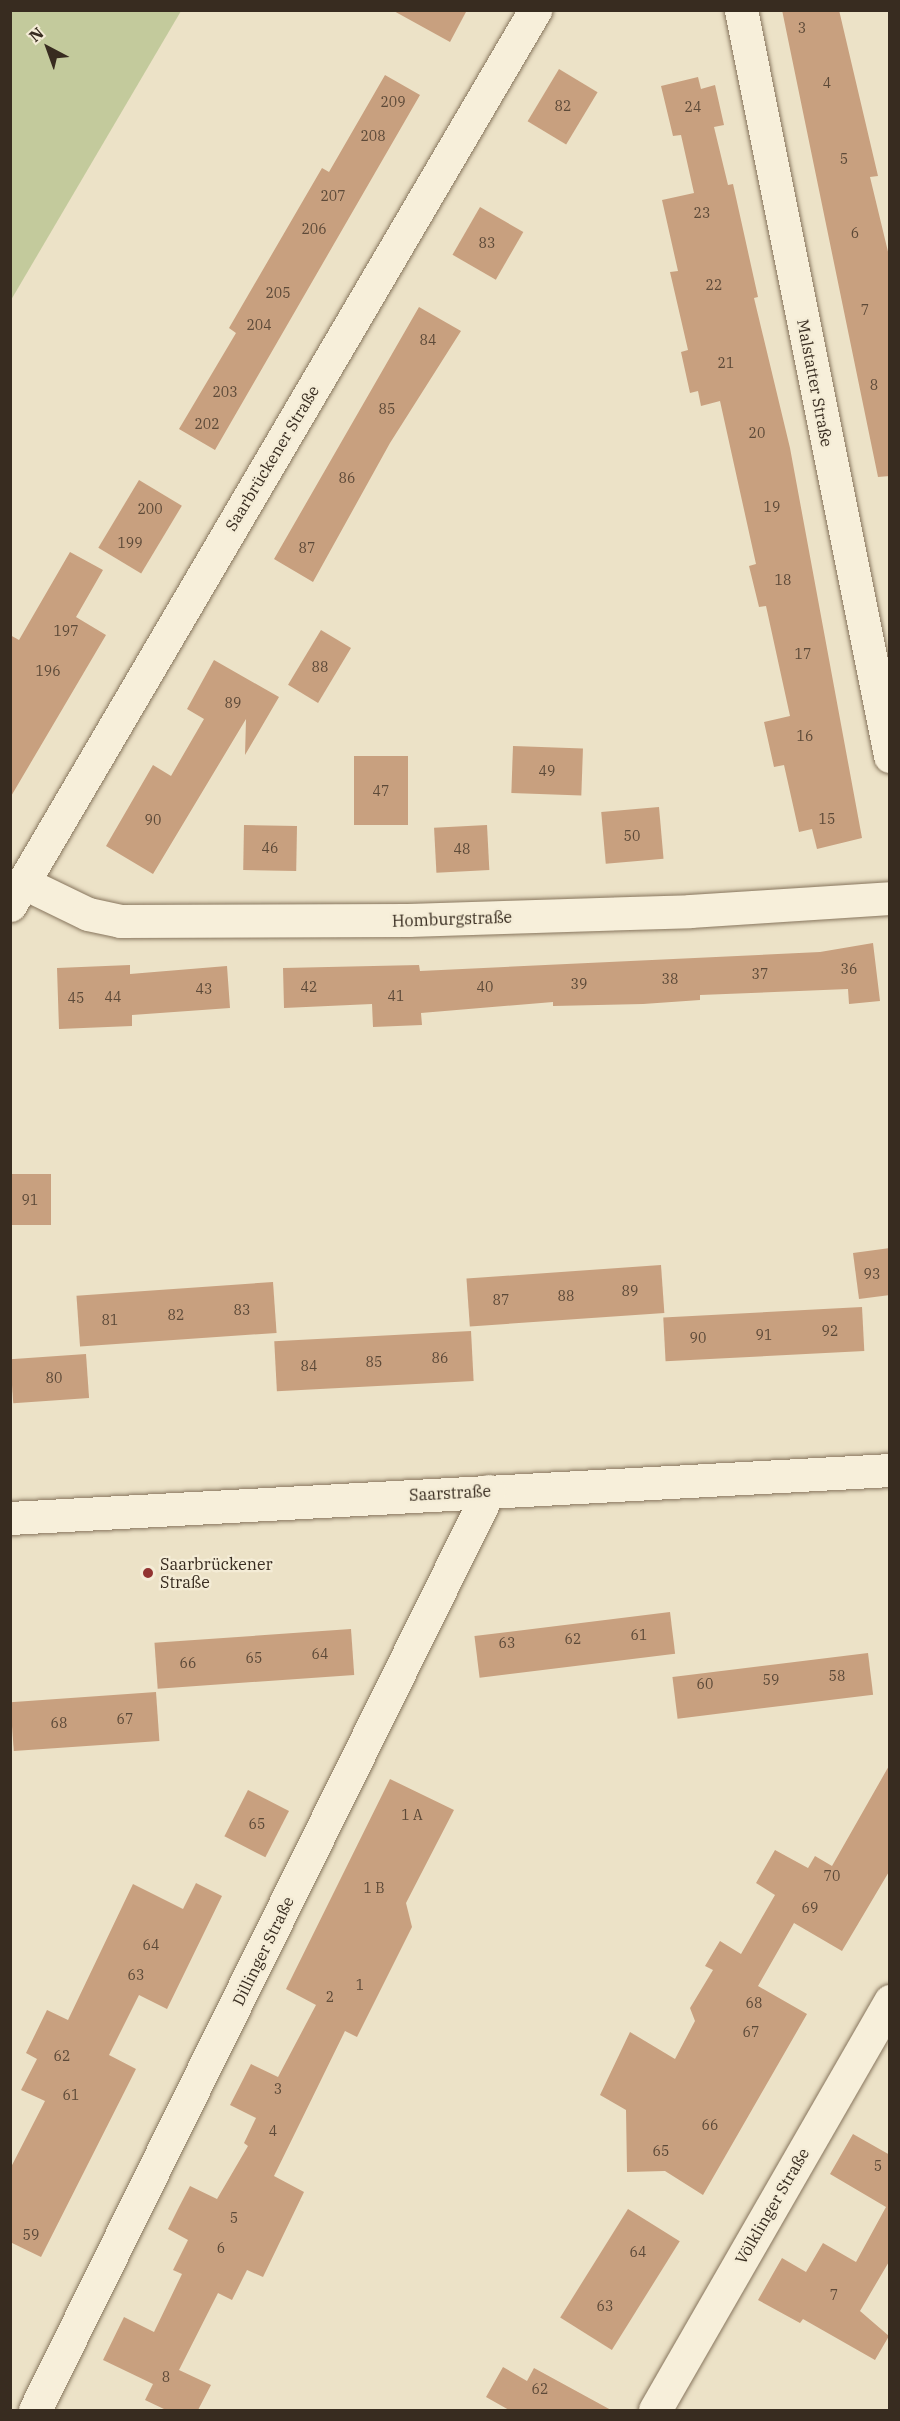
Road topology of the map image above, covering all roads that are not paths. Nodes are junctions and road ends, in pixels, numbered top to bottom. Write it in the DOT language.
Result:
graph roads {
  1 [pos="535,10"];
  2 [pos="741,10"];
  3 [pos="890,756"];
  4 [pos="16,893"];
  5 [pos="890,898"];
  6 [pos="890,1470"];
  7 [pos="489,1491"];
  8 [pos="10,1518"];
  9 [pos="890,2001"];
  10 [pos="35,2410"];
  11 [pos="655,2410"];
  1 -- 4 [label="street, Saarbrückener Straße"];
  2 -- 3 [label="street, Malstatter Straße"];
  4 -- 5 [label="street, Homburgstraße"];
  6 -- 7 [label="street, Saarstraße"];
  7 -- 8 [label="street, Saarstraße"];
  7 -- 10 [label="street, Dillinger Straße"];
  9 -- 11 [label="street, Völklinger Straße"];
}
